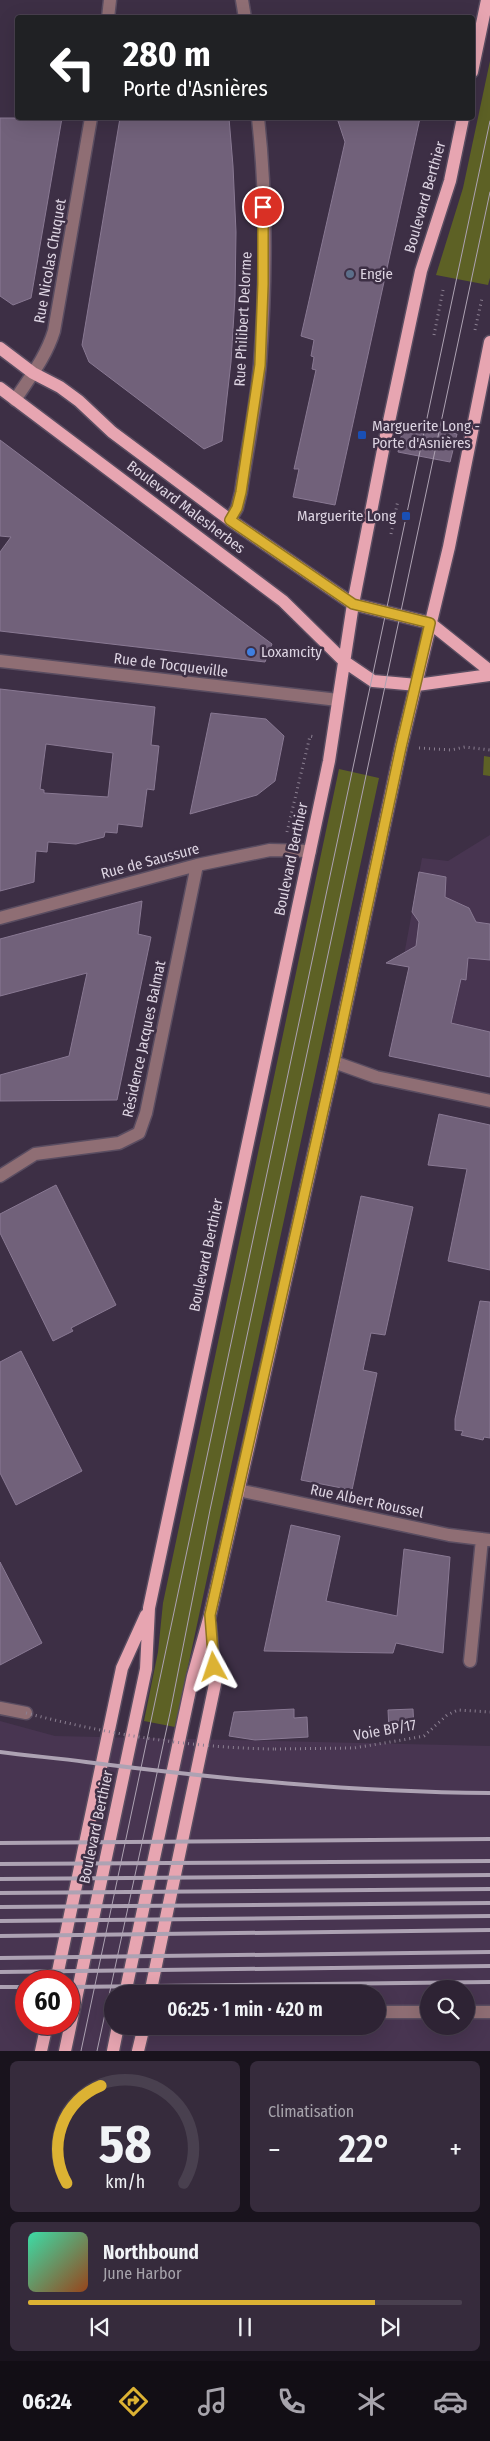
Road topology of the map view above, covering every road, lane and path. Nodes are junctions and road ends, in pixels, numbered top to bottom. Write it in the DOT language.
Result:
graph roads {
  1 [pos="110,0"];
  2 [pos="242,0"];
  3 [pos="487,0"];
  4 [pos="108,15"];
  5 [pos="244,15"];
  6 [pos="475,58"];
  7 [pos="91,120"];
  8 [pos="258,120"];
  9 [pos="463,120"];
  10 [pos="443,290"];
  11 [pos="482,298"];
  12 [pos="434,335"];
  13 [pos="473,336"];
  14 [pos="490,342"];
  15 [pos="0,348"];
  16 [pos="33,373"];
  17 [pos="0,388"];
  18 [pos="15,400"];
  19 [pos="398,500"];
  20 [pos="230,520"];
  21 [pos="391,534"];
  22 [pos="353,604"];
  23 [pos="430,623"];
  24 [pos="0,661"];
  25 [pos="345,662"];
  26 [pos="490,671"];
  27 [pos="490,675"];
  28 [pos="417,685"];
  29 [pos="338,700"];
  30 [pos="314,737"];
  31 [pos="426,749"];
  32 [pos="490,750"];
  33 [pos="283,850"];
  34 [pos="310,851"];
  35 [pos="197,865"];
  36 [pos="0,918"];
  37 [pos="334,1062"];
  38 [pos="490,1101"];
  39 [pos="0,1176"];
  40 [pos="238,1490"];
  41 [pos="486,1540"];
  42 [pos="149,1608"];
  43 [pos="210,1615"];
  44 [pos="470,1662"];
  45 [pos="0,1708"];
  46 [pos="490,1712"];
  47 [pos="26,1713"];
  48 [pos="58,1970"];
  49 [pos="127,1985"];
  50 [pos="152,1985"];
  51 [pos="386,2012"];
  52 [pos="420,2012"];
  53 [pos="475,2012"];
  54 [pos="490,2012"];
  55 [pos="45,2035"];
  56 [pos="116,2035"];
  57 [pos="142,2035"];
  58 [pos="41,2051"];
  59 [pos="65,2051"];
  60 [pos="113,2051"];
  61 [pos="138,2051"];
  1 -- 4 [label="street"];
  2 -- 5 [label="street"];
  3 -- 6 [label="main road"];
  7 -- 16 [label="street, Rue Nicolas Chuquet"];
  8 -- 20 [label="street, Rue Philibert Delorme"];
  9 -- 22 [label="main road, Boulevard Berthier"];
  10 -- 12 [label="path"];
  11 -- 13 [label="path"];
  14 -- 23 [label="main road"];
  15 -- 16 [label="main road, Boulevard Malesherbes"];
  16 -- 18 [label="street, Rue Nicolas Chuquet"];
  16 -- 20 [label="main road, Boulevard Malesherbes"];
  17 -- 18 [label="main road, Boulevard Malesherbes"];
  18 -- 25 [label="main road, Boulevard Malesherbes"];
  19 -- 21 [label="path"];
  20 -- 22 [label="main road, Boulevard Malesherbes"];
  22 -- 23 [label="main road"];
  22 -- 25 [label="main road, Boulevard Berthier"];
  23 -- 26 [label="main road"];
  23 -- 28 [label="main road"];
  24 -- 29 [label="street, Rue de Tocqueville"];
  25 -- 28 [label="main road, Boulevard Malesherbes"];
  25 -- 29 [label="main road, Boulevard Berthier"];
  27 -- 28 [label="main road, Boulevard Malesherbes"];
  28 -- 37 [label="main road"];
  29 -- 34 [label="main road, Boulevard Berthier"];
  30 -- 33 [label="path, Boulevard Berthier"];
  31 -- 32 [label="path"];
  33 -- 34 [label="street, Rue de Saussure"];
  33 -- 35 [label="street, Rue de Saussure"];
  34 -- 42 [label="main road, Boulevard Berthier"];
  35 -- 36 [label="street, Rue de Saussure"];
  35 -- 39 [label="street, Résidence Jacques Balmat"];
  37 -- 38 [label="street"];
  37 -- 40 [label="main road"];
  40 -- 41 [label="street, Rue Albert Roussel"];
  40 -- 43 [label="main road"];
  41 -- 44 [label="street"];
  42 -- 48 [label="main road, Boulevard Berthier"];
  42 -- 59 [label="main road, Boulevard Berthier"];
  43 -- 49 [label="main road"];
  43 -- 50 [label="main road"];
  45 -- 47 [label="street"];
  46 -- 47 [label="path, Voie BP/17, bridge"];
  51 -- 52 [label="street"];
  53 -- 54 [label="street"];
  55 -- 58 [label="main road"];
  56 -- 60 [label="main road"];
  57 -- 61 [label="main road"];
}
